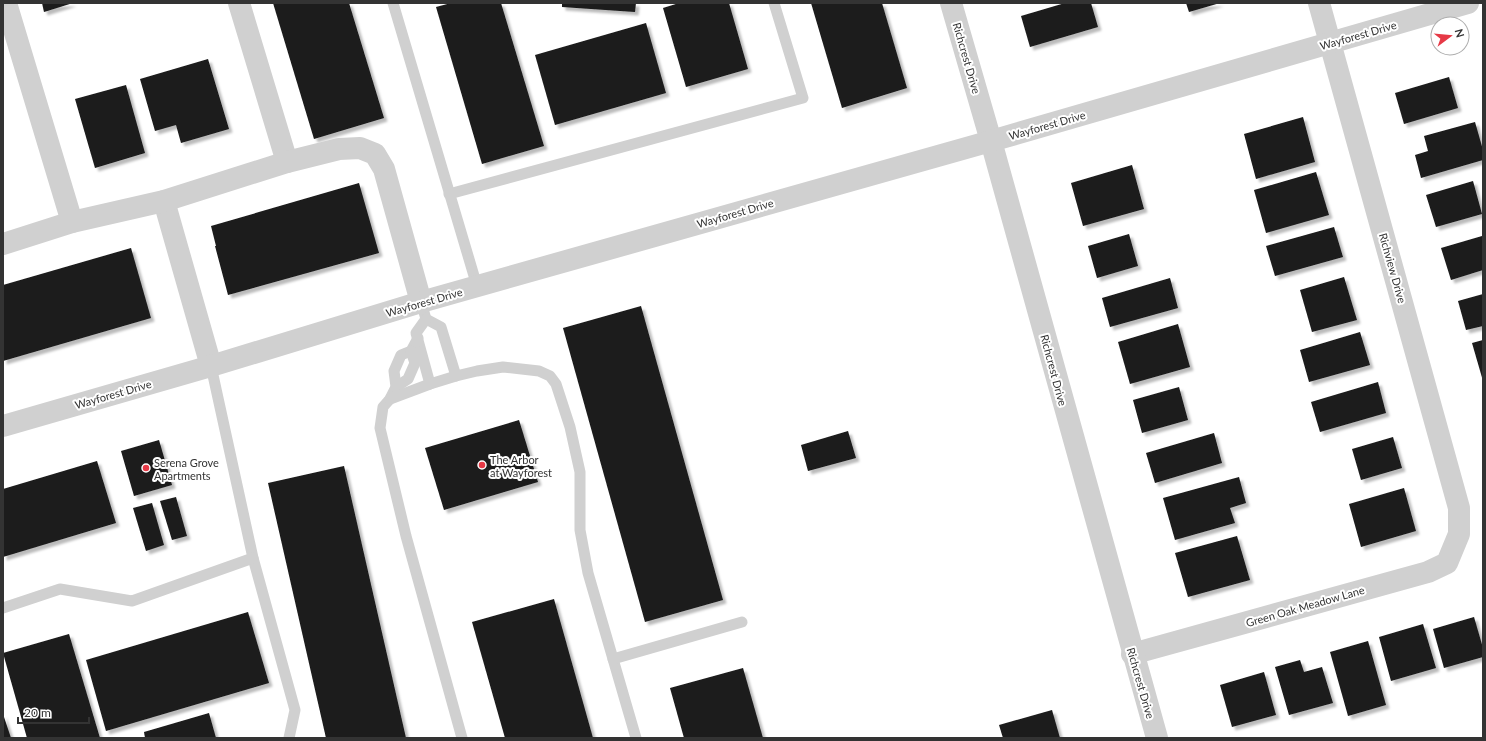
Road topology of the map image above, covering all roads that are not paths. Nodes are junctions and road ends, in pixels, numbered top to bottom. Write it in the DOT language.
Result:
graph roads {
  1 [pos="6,3"];
  2 [pos="239,3"];
  3 [pos="393,3"];
  4 [pos="774,3"];
  5 [pos="951,3"];
  6 [pos="1319,3"];
  7 [pos="1468,3"];
  8 [pos="1330,43"];
  9 [pos="991,141"];
  10 [pos="287,162"];
  11 [pos="449,194"];
  12 [pos="164,201"];
  13 [pos="72,222"];
  14 [pos="3,244"];
  15 [pos="477,286"];
  16 [pos="424,311"];
  17 [pos="418,338"];
  18 [pos="411,351"];
  19 [pos="211,366"];
  20 [pos="456,376"];
  21 [pos="430,384"];
  22 [pos="396,387"];
  23 [pos="390,399"];
  24 [pos="3,426"];
  25 [pos="1459,534"];
  26 [pos="253,558"];
  27 [pos="3,608"];
  28 [pos="742,622"];
  29 [pos="1132,654"];
  30 [pos="613,659"];
  31 [pos="289,738"];
  32 [pos="462,738"];
  33 [pos="636,738"];
  34 [pos="1157,738"];
  1 -- 13 [label="street"];
  2 -- 10 [label="street"];
  3 -- 11 [label="lane"];
  4 -- 11 [label="lane"];
  5 -- 9 [label="street, Richcrest Drive"];
  6 -- 8 [label="street, Richview Drive"];
  7 -- 8 [label="street, Wayforest Drive"];
  8 -- 9 [label="street, Wayforest Drive"];
  8 -- 25 [label="street, Richview Drive"];
  9 -- 15 [label="street, Wayforest Drive"];
  9 -- 29 [label="street, Richcrest Drive"];
  10 -- 12 [label="street"];
  10 -- 16 [label="street"];
  11 -- 15 [label="lane"];
  12 -- 13 [label="street"];
  12 -- 19 [label="street"];
  13 -- 14 [label="street"];
  15 -- 16 [label="street, Wayforest Drive"];
  16 -- 17 [label="lane"];
  16 -- 19 [label="street, Wayforest Drive"];
  16 -- 20 [label="lane"];
  17 -- 18 [label="lane"];
  17 -- 21 [label="lane"];
  18 -- 22 [label="lane"];
  18 -- 22 [label="lane"];
  19 -- 24 [label="street, Wayforest Drive"];
  19 -- 26 [label="lane"];
  20 -- 21 [label="lane"];
  20 -- 30 [label="lane"];
  21 -- 23 [label="lane"];
  22 -- 23 [label="lane"];
  23 -- 32 [label="lane"];
  25 -- 29 [label="street, Green Oak Meadow Lane"];
  26 -- 27 [label="lane"];
  26 -- 31 [label="lane"];
  28 -- 30 [label="lane"];
  29 -- 34 [label="street, Richcrest Drive"];
  30 -- 33 [label="lane"];
}
